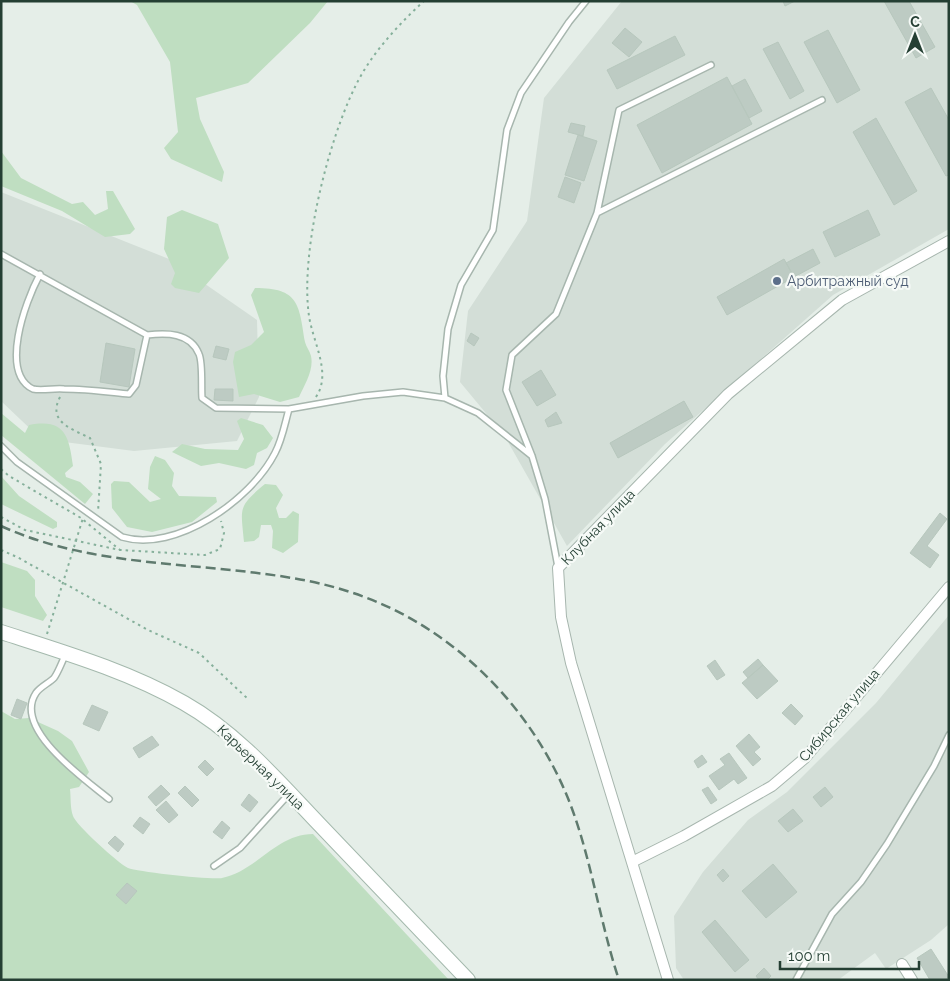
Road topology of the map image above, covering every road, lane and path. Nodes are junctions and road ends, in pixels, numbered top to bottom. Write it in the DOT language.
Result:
graph roads {
  1 [pos="424,1"];
  2 [pos="586,1"];
  3 [pos="711,65"];
  4 [pos="822,100"];
  5 [pos="597,213"];
  6 [pos="949,241"];
  7 [pos="1,254"];
  8 [pos="40,274"];
  9 [pos="13,329"];
  10 [pos="147,335"];
  11 [pos="14,377"];
  12 [pos="65,388"];
  13 [pos="445,398"];
  14 [pos="310,405"];
  15 [pos="289,409"];
  16 [pos="1,446"];
  17 [pos="532,456"];
  18 [pos="1,469"];
  19 [pos="81,518"];
  20 [pos="98,520"];
  21 [pos="1,550"];
  22 [pos="120,550"];
  23 [pos="558,568"];
  24 [pos="64,583"];
  25 [pos="949,587"];
  26 [pos="1,632"];
  27 [pos="43,646"];
  28 [pos="66,654"];
  29 [pos="248,699"];
  30 [pos="949,735"];
  31 [pos="290,794"];
  32 [pos="109,799"];
  33 [pos="632,862"];
  34 [pos="214,866"];
  35 [pos="902,964"];
  36 [pos="468,980"];
  37 [pos="668,980"];
  38 [pos="796,980"];
  39 [pos="912,980"];
  1 -- 14 [label="path"];
  2 -- 13 [label="lane"];
  3 -- 5 [label="lane"];
  4 -- 5 [label="lane"];
  5 -- 17 [label="lane"];
  6 -- 23 [label="street, Клубная улица"];
  7 -- 8 [label="lane"];
  8 -- 9 [label="lane"];
  8 -- 10 [label="lane"];
  10 -- 12 [label="lane"];
  10 -- 15 [label="lane"];
  11 -- 12 [label="lane"];
  12 -- 20 [label="path"];
  13 -- 14 [label="lane"];
  13 -- 17 [label="lane"];
  14 -- 15 [label="lane"];
  15 -- 20 [label="lane"];
  16 -- 20 [label="lane"];
  17 -- 23 [label="lane"];
  18 -- 19 [label="path"];
  19 -- 20 [label="path"];
  19 -- 22 [label="path"];
  19 -- 24 [label="path"];
  21 -- 24 [label="path"];
  23 -- 33 [label="street, Клубная улица"];
  24 -- 27 [label="path"];
  24 -- 29 [label="path"];
  25 -- 33 [label="street, Сибирская улица"];
  26 -- 27 [label="main road, Карьерная улица"];
  27 -- 28 [label="main road, Карьерная улица"];
  28 -- 31 [label="main road, Карьерная улица"];
  28 -- 32 [label="lane"];
  30 -- 38 [label="lane"];
  31 -- 34 [label="lane"];
  31 -- 36 [label="main road, Карьерная улица"];
  33 -- 37 [label="street, Клубная улица"];
  35 -- 39 [label="street"];
}
